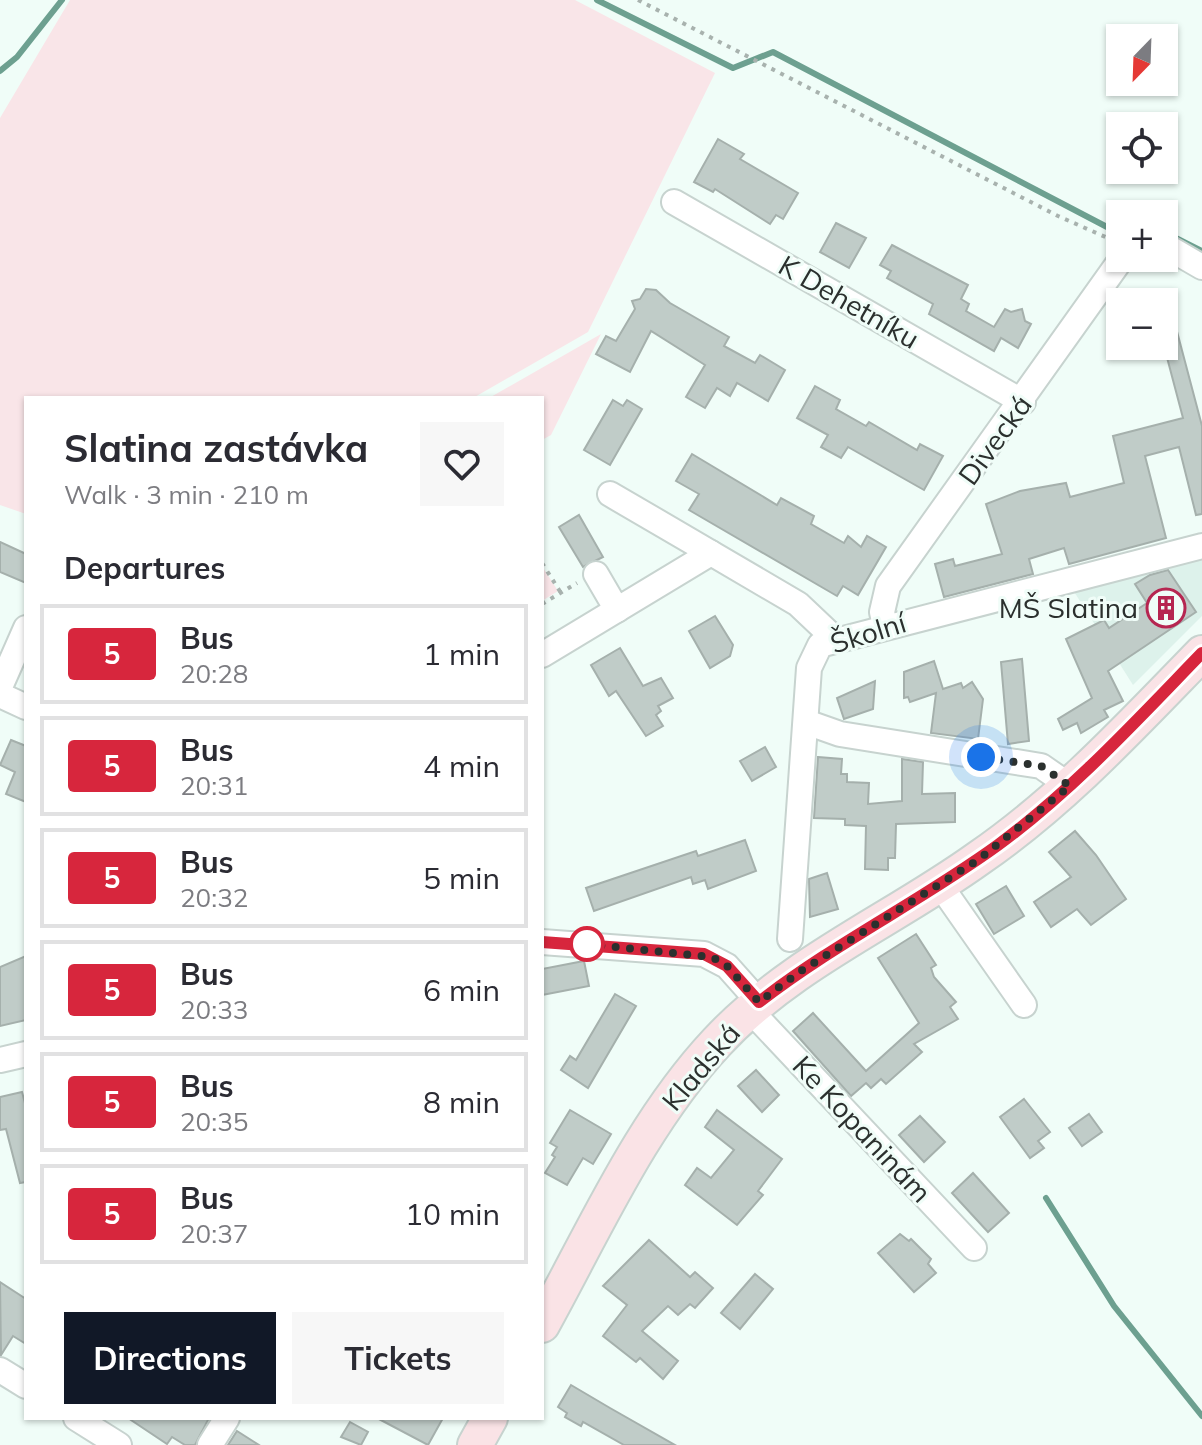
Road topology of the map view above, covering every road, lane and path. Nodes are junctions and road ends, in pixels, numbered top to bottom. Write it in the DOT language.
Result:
graph roads {
  1 [pos="638,0"];
  2 [pos="674,202"];
  3 [pos="1106,237"];
  4 [pos="1178,253"];
  5 [pos="1202,267"];
  6 [pos="1112,272"];
  7 [pos="1023,402"];
  8 [pos="610,494"];
  9 [pos="1202,546"];
  10 [pos="711,553"];
  11 [pos="544,566"];
  12 [pos="588,578"];
  13 [pos="561,593"];
  14 [pos="544,603"];
  15 [pos="617,610"];
  16 [pos="885,626"];
  17 [pos="24,633"];
  18 [pos="835,639"];
  19 [pos="1202,653"];
  20 [pos="544,654"];
  21 [pos="0,687"];
  22 [pos="0,695"];
  23 [pos="24,706"];
  24 [pos="806,722"];
  25 [pos="1070,786"];
  26 [pos="940,885"];
  27 [pos="790,939"];
  28 [pos="544,942"];
  29 [pos="1024,1005"];
  30 [pos="755,1006"];
  31 [pos="24,1054"];
  32 [pos="0,1060"];
  33 [pos="974,1248"];
  34 [pos="544,1321"];
  35 [pos="0,1370"];
  36 [pos="24,1385"];
  37 [pos="79,1420"];
  38 [pos="226,1420"];
  39 [pos="489,1420"];
  40 [pos="119,1445"];
  41 [pos="210,1445"];
  42 [pos="475,1445"];
  1 -- 3 [label="path"];
  2 -- 7 [label="street, K Dehetníku"];
  4 -- 5 [label="street"];
  6 -- 7 [label="street, Divecká"];
  7 -- 16 [label="street, Divecká"];
  8 -- 10 [label="street"];
  9 -- 16 [label="street, Školní"];
  10 -- 15 [label="street"];
  10 -- 18 [label="street"];
  11 -- 13 [label="path"];
  12 -- 13 [label="path"];
  12 -- 15 [label="street"];
  13 -- 14 [label="path"];
  15 -- 20 [label="street"];
  16 -- 18 [label="street, Školní"];
  17 -- 21 [label="street"];
  18 -- 24 [label="street, Školní"];
  19 -- 25 [label="main road, Kladská"];
  22 -- 23 [label="street"];
  24 -- 25 [label="street"];
  24 -- 27 [label="street, Školní"];
  25 -- 26 [label="main road, Kladská"];
  26 -- 29 [label="street"];
  26 -- 30 [label="main road, Kladská"];
  28 -- 30 [label="street, Ke Kopaninám"];
  30 -- 33 [label="street, Ke Kopaninám"];
  30 -- 34 [label="main road, Kladská"];
  31 -- 32 [label="street"];
  35 -- 36 [label="street"];
  37 -- 40 [label="street"];
  38 -- 41 [label="street"];
  39 -- 42 [label="main road"];
}
